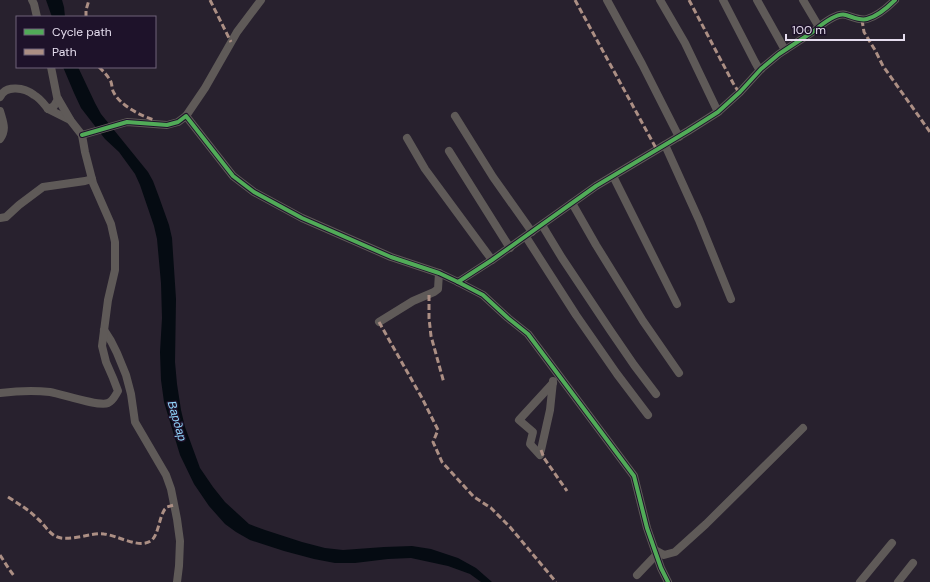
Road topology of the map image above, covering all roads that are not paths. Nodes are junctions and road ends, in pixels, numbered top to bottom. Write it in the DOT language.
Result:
graph roads {
  1 [pos="32,0"];
  2 [pos="261,0"];
  3 [pos="607,0"];
  4 [pos="660,0"];
  5 [pos="723,0"];
  6 [pos="757,0"];
  7 [pos="803,0"];
  8 [pos="895,0"];
  9 [pos="37,16"];
  10 [pos="819,27"];
  11 [pos="785,50"];
  12 [pos="51,68"];
  13 [pos="762,69"];
  14 [pos="0,97"];
  15 [pos="58,99"];
  16 [pos="48,108"];
  17 [pos="0,111"];
  18 [pos="718,112"];
  19 [pos="186,116"];
  20 [pos="455,116"];
  21 [pos="71,121"];
  22 [pos="82,134"];
  23 [pos="679,137"];
  24 [pos="407,138"];
  25 [pos="0,139"];
  26 [pos="665,145"];
  27 [pos="449,151"];
  28 [pos="613,176"];
  29 [pos="92,179"];
  30 [pos="572,203"];
  31 [pos="0,218"];
  32 [pos="542,225"];
  33 [pos="529,234"];
  34 [pos="510,248"];
  35 [pos="492,260"];
  36 [pos="439,273"];
  37 [pos="458,282"];
  38 [pos="731,299"];
  39 [pos="677,304"];
  40 [pos="379,322"];
  41 [pos="104,330"];
  42 [pos="550,363"];
  43 [pos="679,373"];
  44 [pos="553,383"];
  45 [pos="0,393"];
  46 [pos="656,394"];
  47 [pos="648,415"];
  48 [pos="803,428"];
  49 [pos="892,543"];
  50 [pos="655,553"];
  51 [pos="913,563"];
  52 [pos="637,575"];
  53 [pos="177,582"];
  54 [pos="668,582"];
  55 [pos="860,582"];
  56 [pos="898,582"];
  1 -- 9 [label="street"];
  2 -- 19 [label="street"];
  3 -- 23 [label="street"];
  4 -- 18 [label="street"];
  5 -- 13 [label="street"];
  6 -- 11 [label="street"];
  7 -- 10 [label="street"];
  8 -- 10 [label="street"];
  10 -- 11 [label="street"];
  11 -- 13 [label="street"];
  12 -- 15 [label="street"];
  13 -- 18 [label="street"];
  14 -- 16 [label="street"];
  15 -- 16 [label="street"];
  15 -- 21 [label="street"];
  16 -- 21 [label="street"];
  17 -- 25 [label="street"];
  18 -- 23 [label="street"];
  19 -- 22 [label="street"];
  19 -- 36 [label="street"];
  20 -- 33 [label="street"];
  21 -- 22 [label="street"];
  22 -- 29 [label="street"];
  23 -- 26 [label="street"];
  24 -- 35 [label="street"];
  26 -- 28 [label="street"];
  26 -- 38 [label="street"];
  27 -- 34 [label="street"];
  28 -- 30 [label="street"];
  28 -- 39 [label="street"];
  29 -- 31 [label="street"];
  29 -- 41 [label="street"];
  30 -- 32 [label="street"];
  30 -- 43 [label="street"];
  32 -- 33 [label="street"];
  32 -- 46 [label="street"];
  33 -- 34 [label="street"];
  33 -- 47 [label="street"];
  34 -- 35 [label="street"];
  35 -- 37 [label="street"];
  36 -- 37 [label="street"];
  36 -- 40 [label="street"];
  37 -- 42 [label="street"];
  41 -- 45 [label="street"];
  41 -- 53 [label="street"];
  42 -- 44 [label="street"];
  42 -- 50 [label="street"];
  44 -- 44 [label="street"];
  48 -- 50 [label="street"];
  49 -- 55 [label="street"];
  50 -- 52 [label="street"];
  50 -- 54 [label="street"];
  51 -- 56 [label="street"];
}
